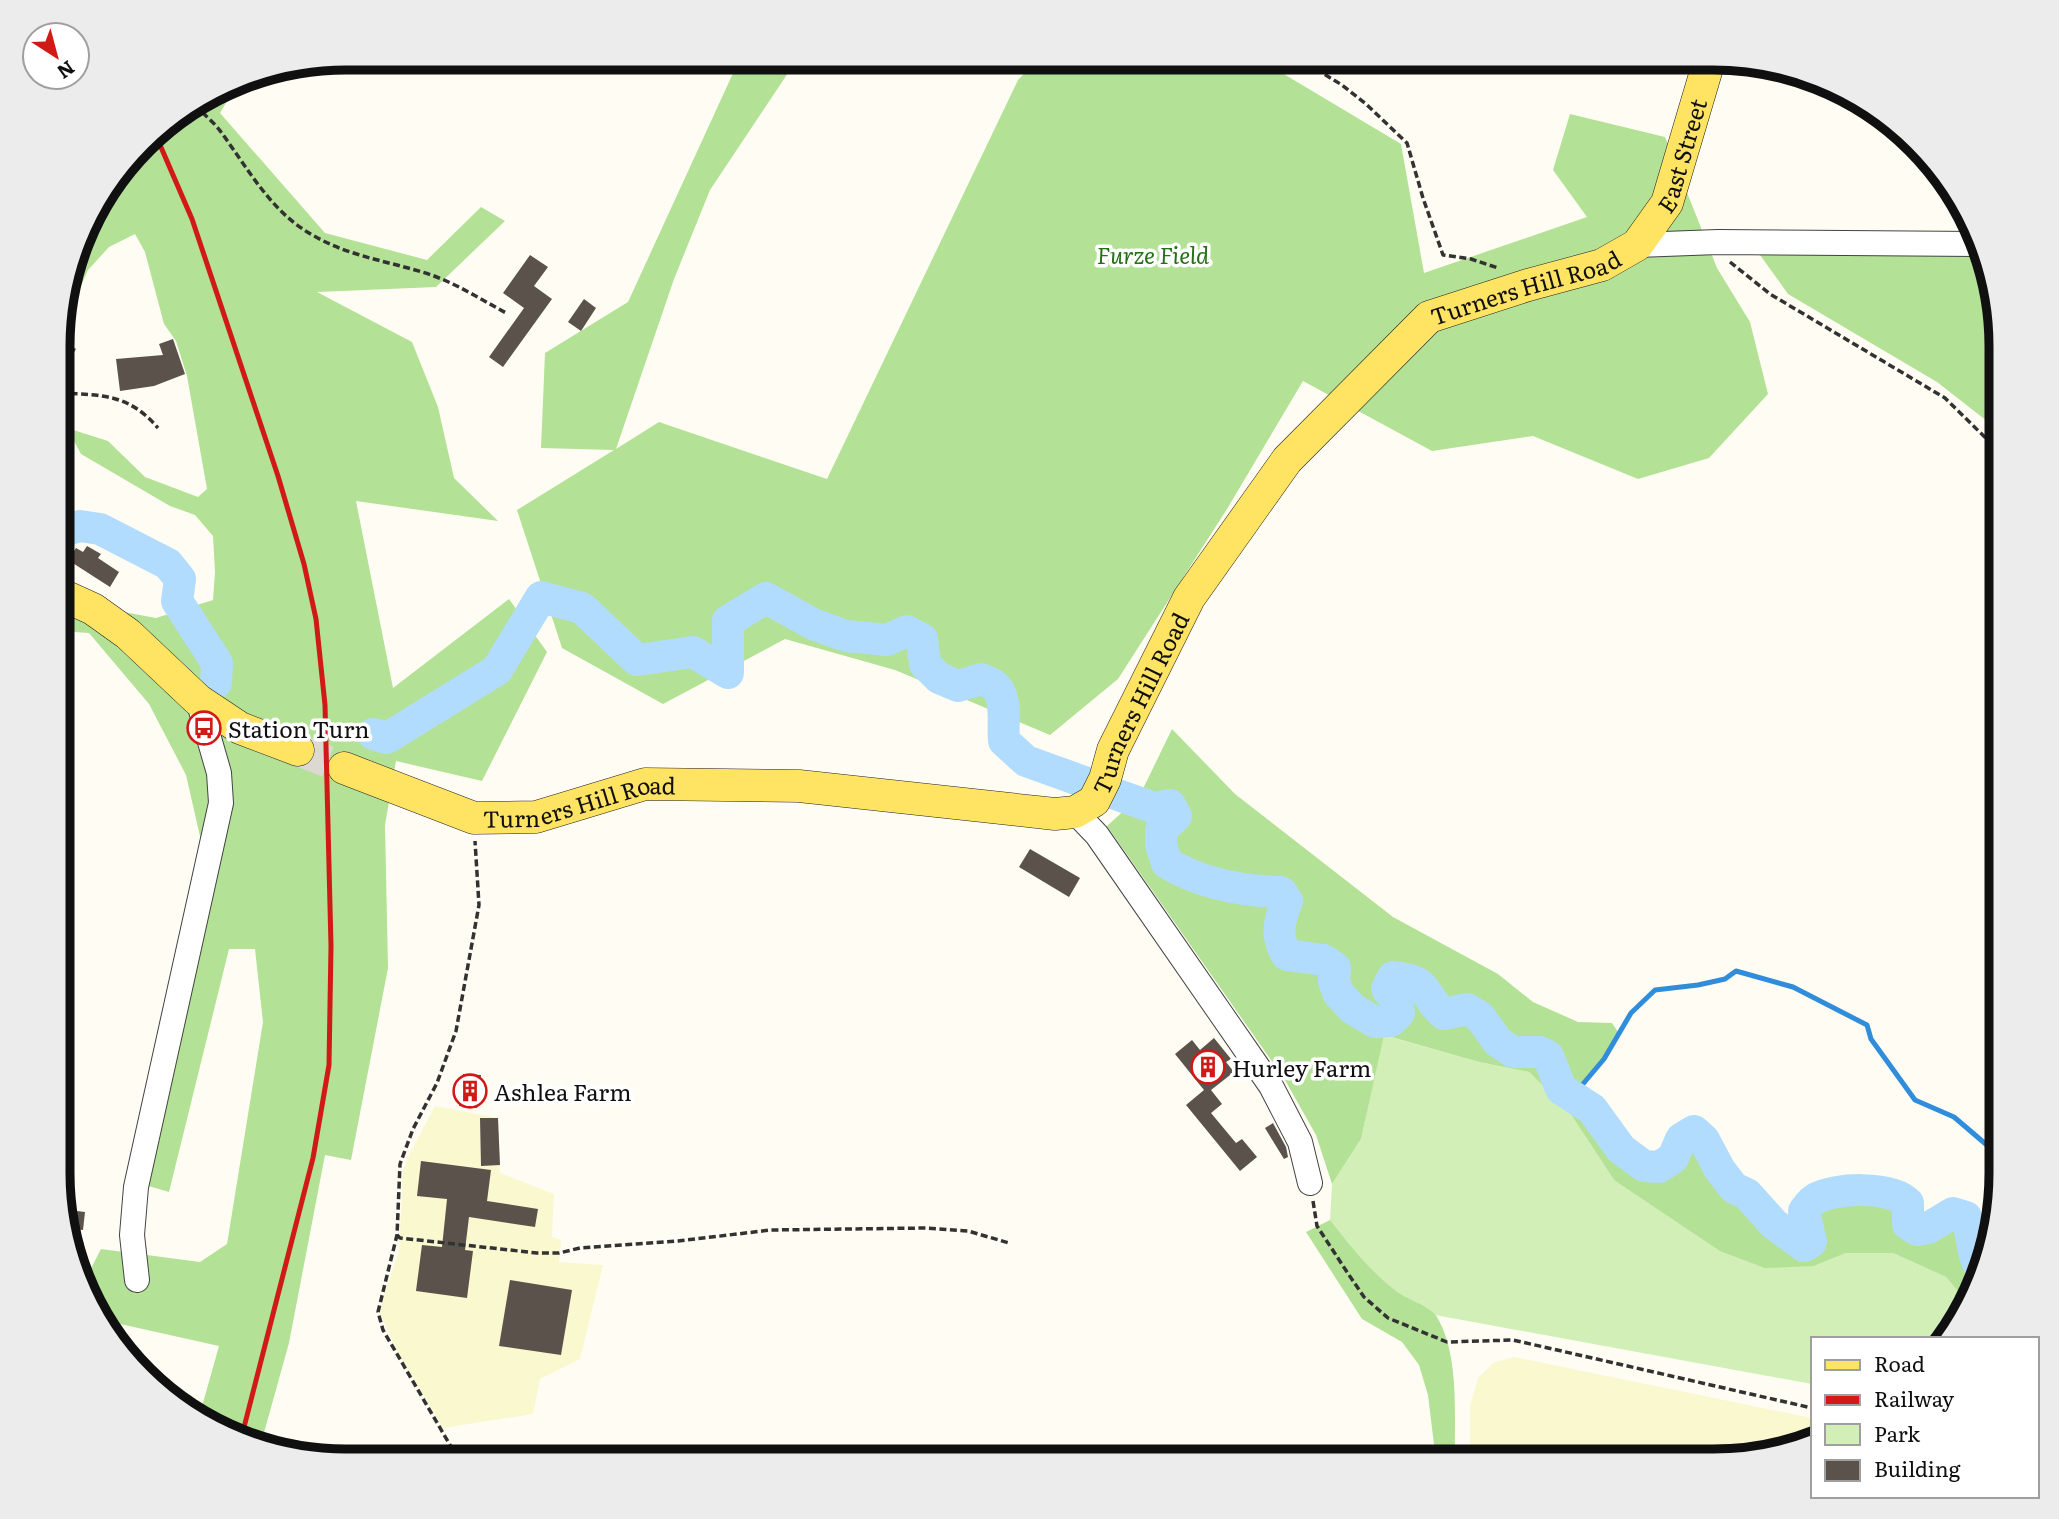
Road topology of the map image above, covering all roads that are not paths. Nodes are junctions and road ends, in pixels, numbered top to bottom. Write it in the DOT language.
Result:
graph roads {
  1 [pos="1706,70"];
  2 [pos="1969,244"];
  3 [pos="1637,245"];
  4 [pos="70,598"];
  5 [pos="198,700"];
  6 [pos="298,750"];
  7 [pos="344,768"];
  8 [pos="1075,812"];
  9 [pos="1310,1183"];
  10 [pos="137,1280"];
  1 -- 3 [label="main road, East Street"];
  2 -- 3 [label="street"];
  3 -- 8 [label="main road, Turners Hill Road"];
  4 -- 5 [label="main road"];
  5 -- 6 [label="main road"];
  5 -- 10 [label="street"];
  7 -- 8 [label="main road, Turners Hill Road"];
  8 -- 9 [label="street"];
}
